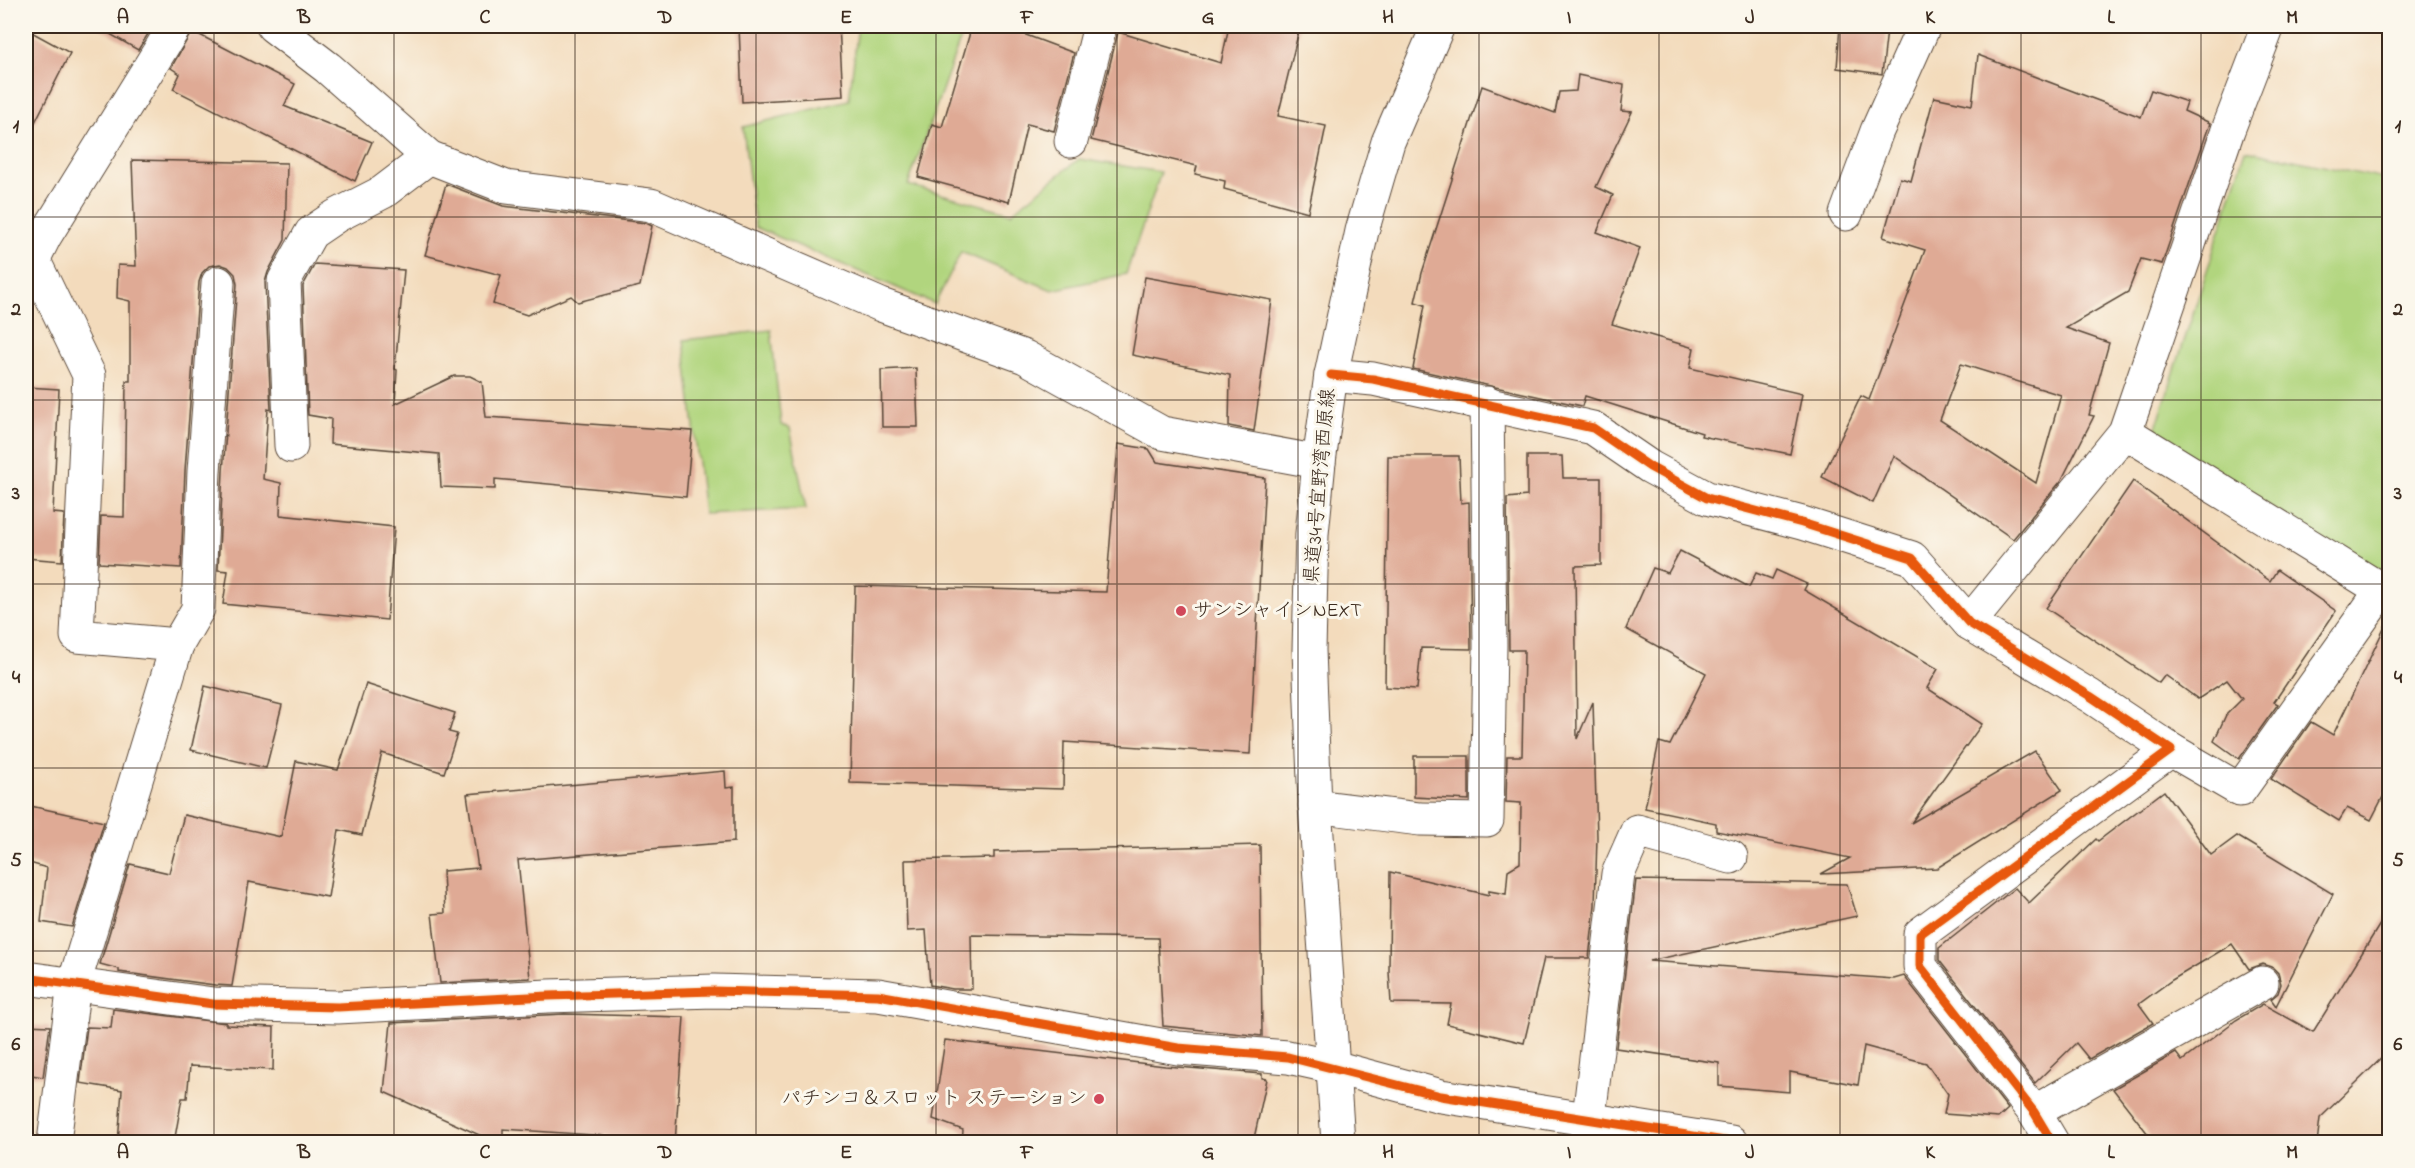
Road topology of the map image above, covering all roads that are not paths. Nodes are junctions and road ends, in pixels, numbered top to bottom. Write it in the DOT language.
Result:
graph roads {
  1 [pos="175,26"];
  2 [pos="273,26"];
  3 [pos="1100,26"];
  4 [pos="1438,26"];
  5 [pos="1924,26"];
  6 [pos="2268,26"];
  7 [pos="1071,141"];
  8 [pos="429,157"];
  9 [pos="1846,214"];
  10 [pos="29,267"];
  11 [pos="218,283"];
  12 [pos="1332,375"];
  13 [pos="1487,403"];
  14 [pos="2125,432"];
  15 [pos="291,446"];
  16 [pos="1319,462"];
  17 [pos="2386,592"];
  18 [pos="1970,623"];
  19 [pos="177,645"];
  20 [pos="2171,750"];
  21 [pos="1315,806"];
  22 [pos="1731,857"];
  23 [pos="26,978"];
  24 [pos="2262,983"];
  25 [pos="74,984"];
  26 [pos="1333,1067"];
  27 [pos="2034,1112"];
  28 [pos="1588,1131"];
  29 [pos="54,1143"];
  30 [pos="1338,1143"];
  31 [pos="1731,1143"];
  32 [pos="2052,1143"];
  1 -- 10 [label="street"];
  2 -- 8 [label="street"];
  3 -- 7 [label="street"];
  4 -- 12 [label="street, 県道34号宜野湾西原線"];
  5 -- 9 [label="street"];
  6 -- 14 [label="street"];
  8 -- 15 [label="street"];
  8 -- 16 [label="street"];
  10 -- 19 [label="street"];
  11 -- 19 [label="street"];
  12 -- 13 [label="street"];
  12 -- 16 [label="street, 県道34号宜野湾西原線"];
  13 -- 18 [label="street"];
  13 -- 21 [label="street"];
  14 -- 17 [label="street"];
  14 -- 18 [label="street"];
  16 -- 21 [label="street, 県道34号宜野湾西原線"];
  17 -- 20 [label="street"];
  18 -- 20 [label="street"];
  19 -- 25 [label="street"];
  20 -- 27 [label="street"];
  21 -- 26 [label="street, 県道34号宜野湾西原線"];
  22 -- 28 [label="street"];
  23 -- 25 [label="street"];
  24 -- 27 [label="street"];
  25 -- 26 [label="street"];
  25 -- 29 [label="street"];
  26 -- 28 [label="street"];
  26 -- 30 [label="street, 県道34号宜野湾西原線"];
  27 -- 32 [label="street"];
  28 -- 31 [label="street"];
}
